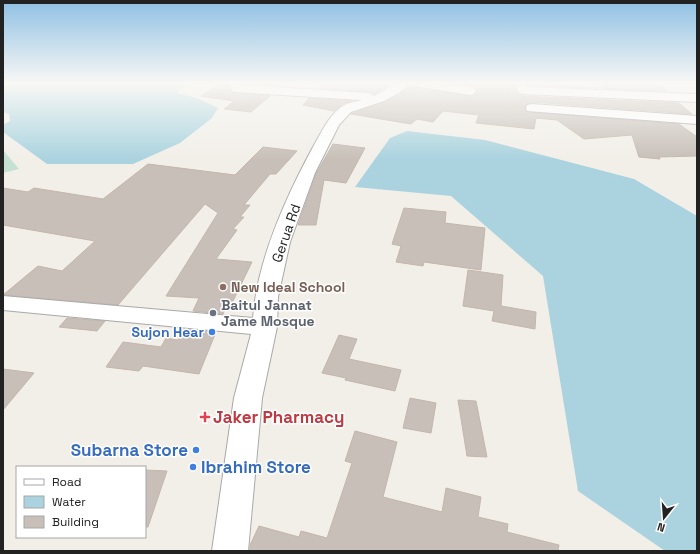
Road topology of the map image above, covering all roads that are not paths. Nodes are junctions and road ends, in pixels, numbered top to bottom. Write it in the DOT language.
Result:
graph roads {
  1 [pos="346,109"];
  2 [pos="544,109"];
  3 [pos="697,120"];
  4 [pos="3,303"];
  5 [pos="265,327"];
  6 [pos="230,551"];
  1 -- 5 [label="street, Gerua Rd"];
  2 -- 3 [label="street"];
  4 -- 5 [label="street"];
  5 -- 6 [label="street, Gerua Rd"];
}
